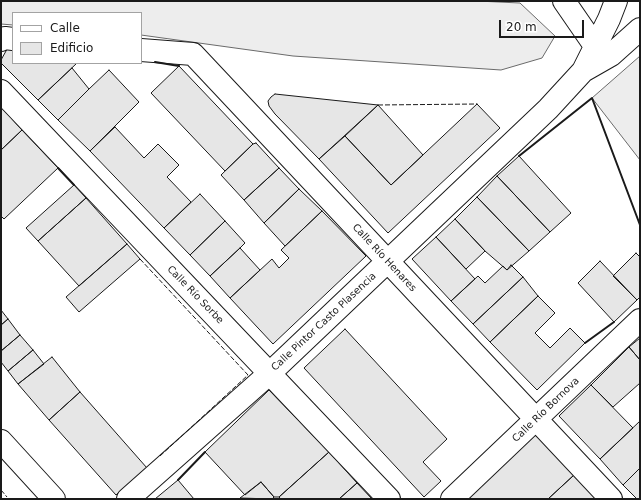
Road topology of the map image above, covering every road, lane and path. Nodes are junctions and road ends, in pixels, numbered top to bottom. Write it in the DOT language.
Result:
graph roads {
  1 [pos="564,1"];
  2 [pos="616,1"];
  3 [pos="640,29"];
  4 [pos="12,39"];
  5 [pos="1,40"];
  6 [pos="595,46"];
  7 [pos="142,50"];
  8 [pos="583,71"];
  9 [pos="1,91"];
  10 [pos="387,262"];
  11 [pos="640,320"];
  12 [pos="270,373"];
  13 [pos="536,419"];
  14 [pos="1,441"];
  15 [pos="54,499"];
  16 [pos="128,499"];
  17 [pos="389,499"];
  18 [pos="452,499"];
  19 [pos="611,499"];
  1 -- 6 [label="street"];
  2 -- 6 [label="street, Calle Pintor Casto Plasencia"];
  3 -- 8 [label="street, Calle Pintor Casto Plasencia"];
  4 -- 5 [label="street"];
  6 -- 8 [label="street, Calle Pintor Casto Plasencia"];
  7 -- 10 [label="street, Calle Río Henares"];
  8 -- 10 [label="street, Calle Pintor Casto Plasencia"];
  9 -- 12 [label="street, Calle Río Sorbe"];
  10 -- 12 [label="street, Calle Pintor Casto Plasencia"];
  10 -- 13 [label="street, Calle Río Henares"];
  11 -- 13 [label="street, Calle Río Bornova"];
  12 -- 16 [label="street, Calle Pintor Casto Plasencia"];
  12 -- 17 [label="street, Calle Río Sorbe"];
  13 -- 18 [label="street, Calle Río Bornova"];
  13 -- 19 [label="street, Calle Río Henares"];
  14 -- 15 [label="street"];
}
